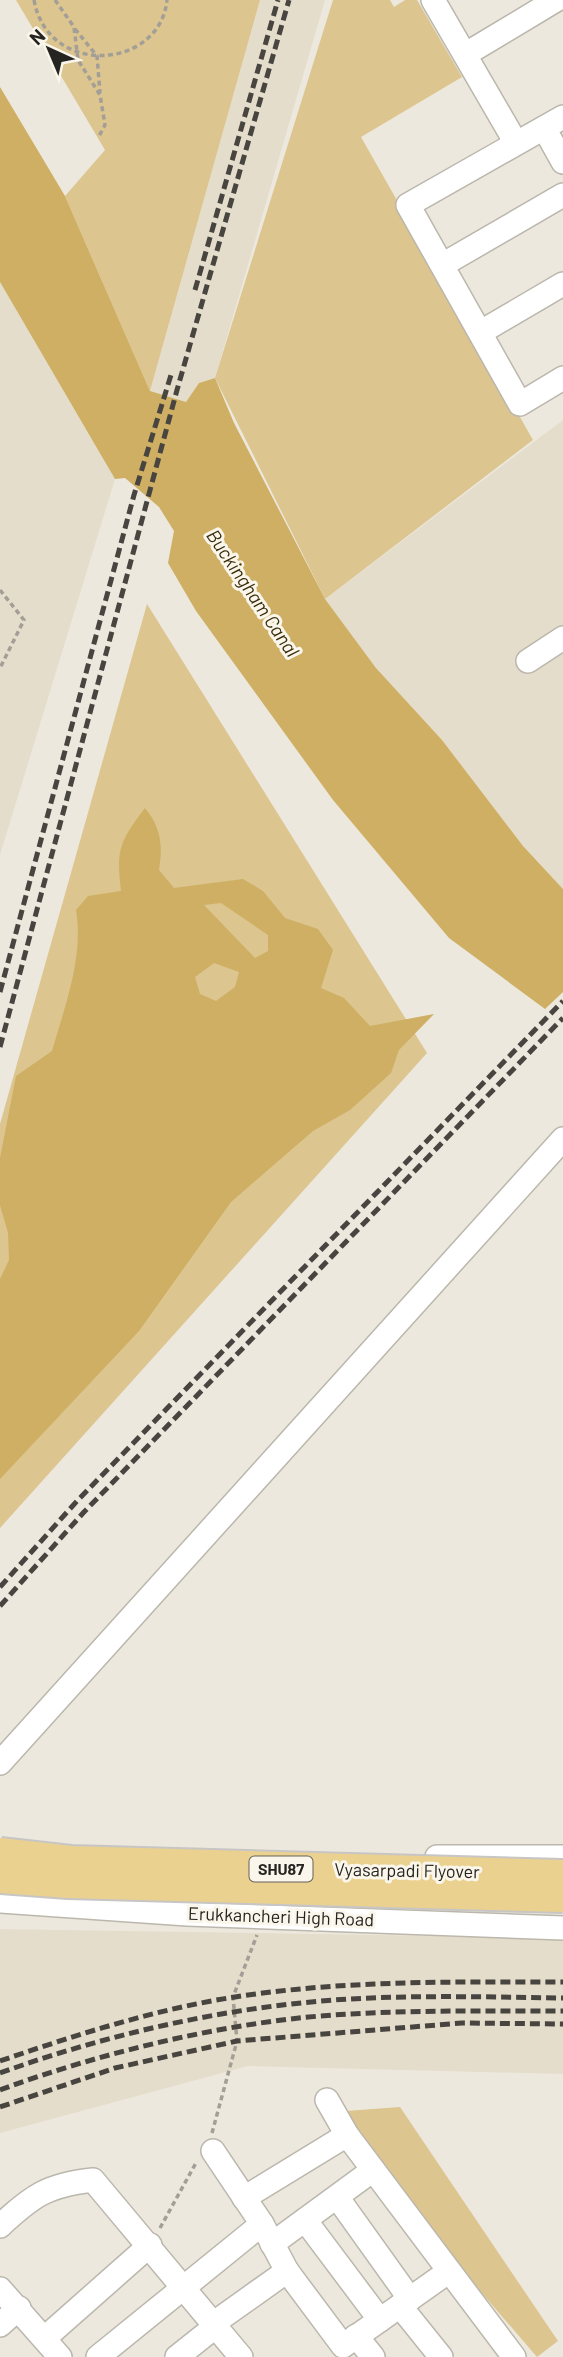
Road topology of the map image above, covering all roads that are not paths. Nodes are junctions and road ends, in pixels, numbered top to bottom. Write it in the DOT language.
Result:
graph roads {
  1 [pos="433,0"];
  2 [pos="556,0"];
  3 [pos="466,54"];
  4 [pos="553,122"];
  5 [pos="516,143"];
  6 [pos="563,162"];
  7 [pos="563,195"];
  8 [pos="443,264"];
  9 [pos="563,284"];
  10 [pos="481,332"];
  11 [pos="563,378"];
  12 [pos="563,638"];
  13 [pos="528,661"];
  14 [pos="563,1139"];
  15 [pos="0,1763"];
  16 [pos="0,1841"];
  17 [pos="0,1852"];
  18 [pos="277,1857"];
  19 [pos="563,1857"];
  20 [pos="563,1874"];
  21 [pos="0,1879"];
  22 [pos="563,1898"];
  23 [pos="0,1900"];
  24 [pos="270,1917"];
  25 [pos="563,1928"];
  26 [pos="327,2100"];
  27 [pos="346,2135"];
  28 [pos="208,2147"];
  29 [pos="373,2170"];
  30 [pos="337,2197"];
  31 [pos="244,2198"];
  32 [pos="305,2220"];
  33 [pos="0,2225"];
  34 [pos="267,2234"];
  35 [pos="150,2245"];
  36 [pos="287,2271"];
  37 [pos="448,2272"];
  38 [pos="183,2286"];
  39 [pos="0,2289"];
  40 [pos="405,2302"];
  41 [pos="19,2308"];
  42 [pos="380,2320"];
  43 [pos="215,2324"];
  44 [pos="0,2325"];
  45 [pos="356,2336"];
  46 [pos="46,2337"];
  47 [pos="60,2357"];
  48 [pos="98,2357"];
  49 [pos="177,2357"];
  50 [pos="241,2357"];
  51 [pos="373,2357"];
  52 [pos="441,2357"];
  53 [pos="514,2357"];
  1 -- 3 [label="street"];
  2 -- 3 [label="street"];
  3 -- 5 [label="street"];
  4 -- 5 [label="street"];
  4 -- 6 [label="street"];
  5 -- 8 [label="street"];
  7 -- 8 [label="street"];
  8 -- 10 [label="street"];
  9 -- 10 [label="street"];
  10 -- 11 [label="street"];
  12 -- 13 [label="street"];
  14 -- 15 [label="street"];
  16 -- 18 [label="street"];
  17 -- 20 [label="main road, Vyasarpadi Flyover / SHU87, bridge"];
  18 -- 19 [label="street"];
  18 -- 24 [label="street"];
  21 -- 22 [label="main road, Vyasarpadi Flyover / SHU87, bridge"];
  23 -- 24 [label="street, Erukkancheri High Road"];
  24 -- 25 [label="street, Erukkancheri High Road"];
  26 -- 27 [label="street"];
  27 -- 29 [label="street"];
  27 -- 31 [label="street"];
  28 -- 31 [label="street"];
  29 -- 30 [label="street"];
  29 -- 37 [label="street"];
  30 -- 32 [label="street"];
  30 -- 40 [label="street"];
  31 -- 34 [label="street"];
  32 -- 34 [label="street"];
  32 -- 42 [label="street"];
  33 -- 35 [label="street"];
  34 -- 36 [label="street"];
  34 -- 38 [label="street"];
  35 -- 38 [label="street"];
  35 -- 46 [label="street"];
  36 -- 43 [label="street"];
  36 -- 45 [label="street"];
  37 -- 40 [label="street"];
  37 -- 53 [label="street"];
  38 -- 43 [label="street"];
  38 -- 48 [label="street"];
  39 -- 41 [label="street"];
  40 -- 42 [label="street"];
  40 -- 52 [label="street"];
  41 -- 44 [label="street"];
  41 -- 46 [label="street"];
  42 -- 45 [label="street"];
  43 -- 49 [label="street"];
  43 -- 50 [label="street"];
  45 -- 51 [label="street"];
  46 -- 47 [label="street"];
}
